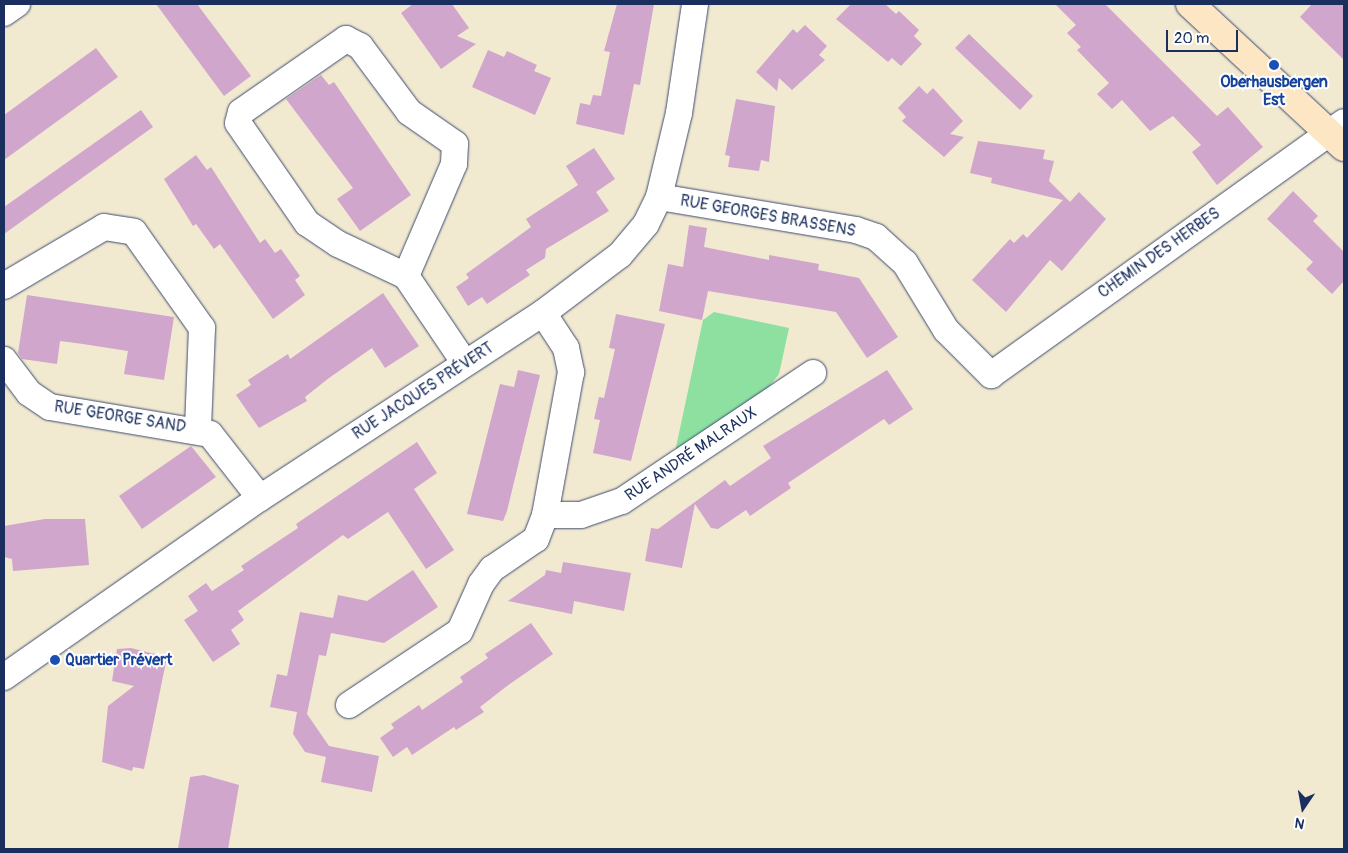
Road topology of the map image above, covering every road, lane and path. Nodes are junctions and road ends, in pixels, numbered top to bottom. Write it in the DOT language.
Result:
graph roads {
  1 [pos="17,4"];
  2 [pos="696,4"];
  3 [pos="1190,4"];
  4 [pos="4,13"];
  5 [pos="1339,133"];
  6 [pos="659,197"];
  7 [pos="406,276"];
  8 [pos="4,286"];
  9 [pos="544,313"];
  10 [pos="4,360"];
  11 [pos="464,362"];
  12 [pos="813,373"];
  13 [pos="990,375"];
  14 [pos="198,429"];
  15 [pos="260,498"];
  16 [pos="546,514"];
  17 [pos="4,677"];
  18 [pos="349,705"];
  1 -- 4 [label="street"];
  2 -- 6 [label="street, RUE JACQUES PRÉVERT"];
  3 -- 5 [label="main road"];
  5 -- 13 [label="street, CHEMIN DES HERBES"];
  6 -- 9 [label="street, RUE JACQUES PRÉVERT"];
  6 -- 13 [label="street, RUE GEORGES BRASSENS"];
  7 -- 7 [label="street"];
  7 -- 11 [label="street"];
  8 -- 14 [label="street, RUE GEORGE SAND"];
  9 -- 11 [label="street, RUE JACQUES PRÉVERT"];
  9 -- 16 [label="street"];
  10 -- 14 [label="street, RUE GEORGE SAND"];
  11 -- 15 [label="street, RUE JACQUES PRÉVERT"];
  12 -- 16 [label="street, RUE ANDRÉ MALRAUX"];
  14 -- 15 [label="street, RUE GEORGE SAND"];
  15 -- 17 [label="street, RUE JACQUES PRÉVERT"];
  16 -- 18 [label="street"];
}
